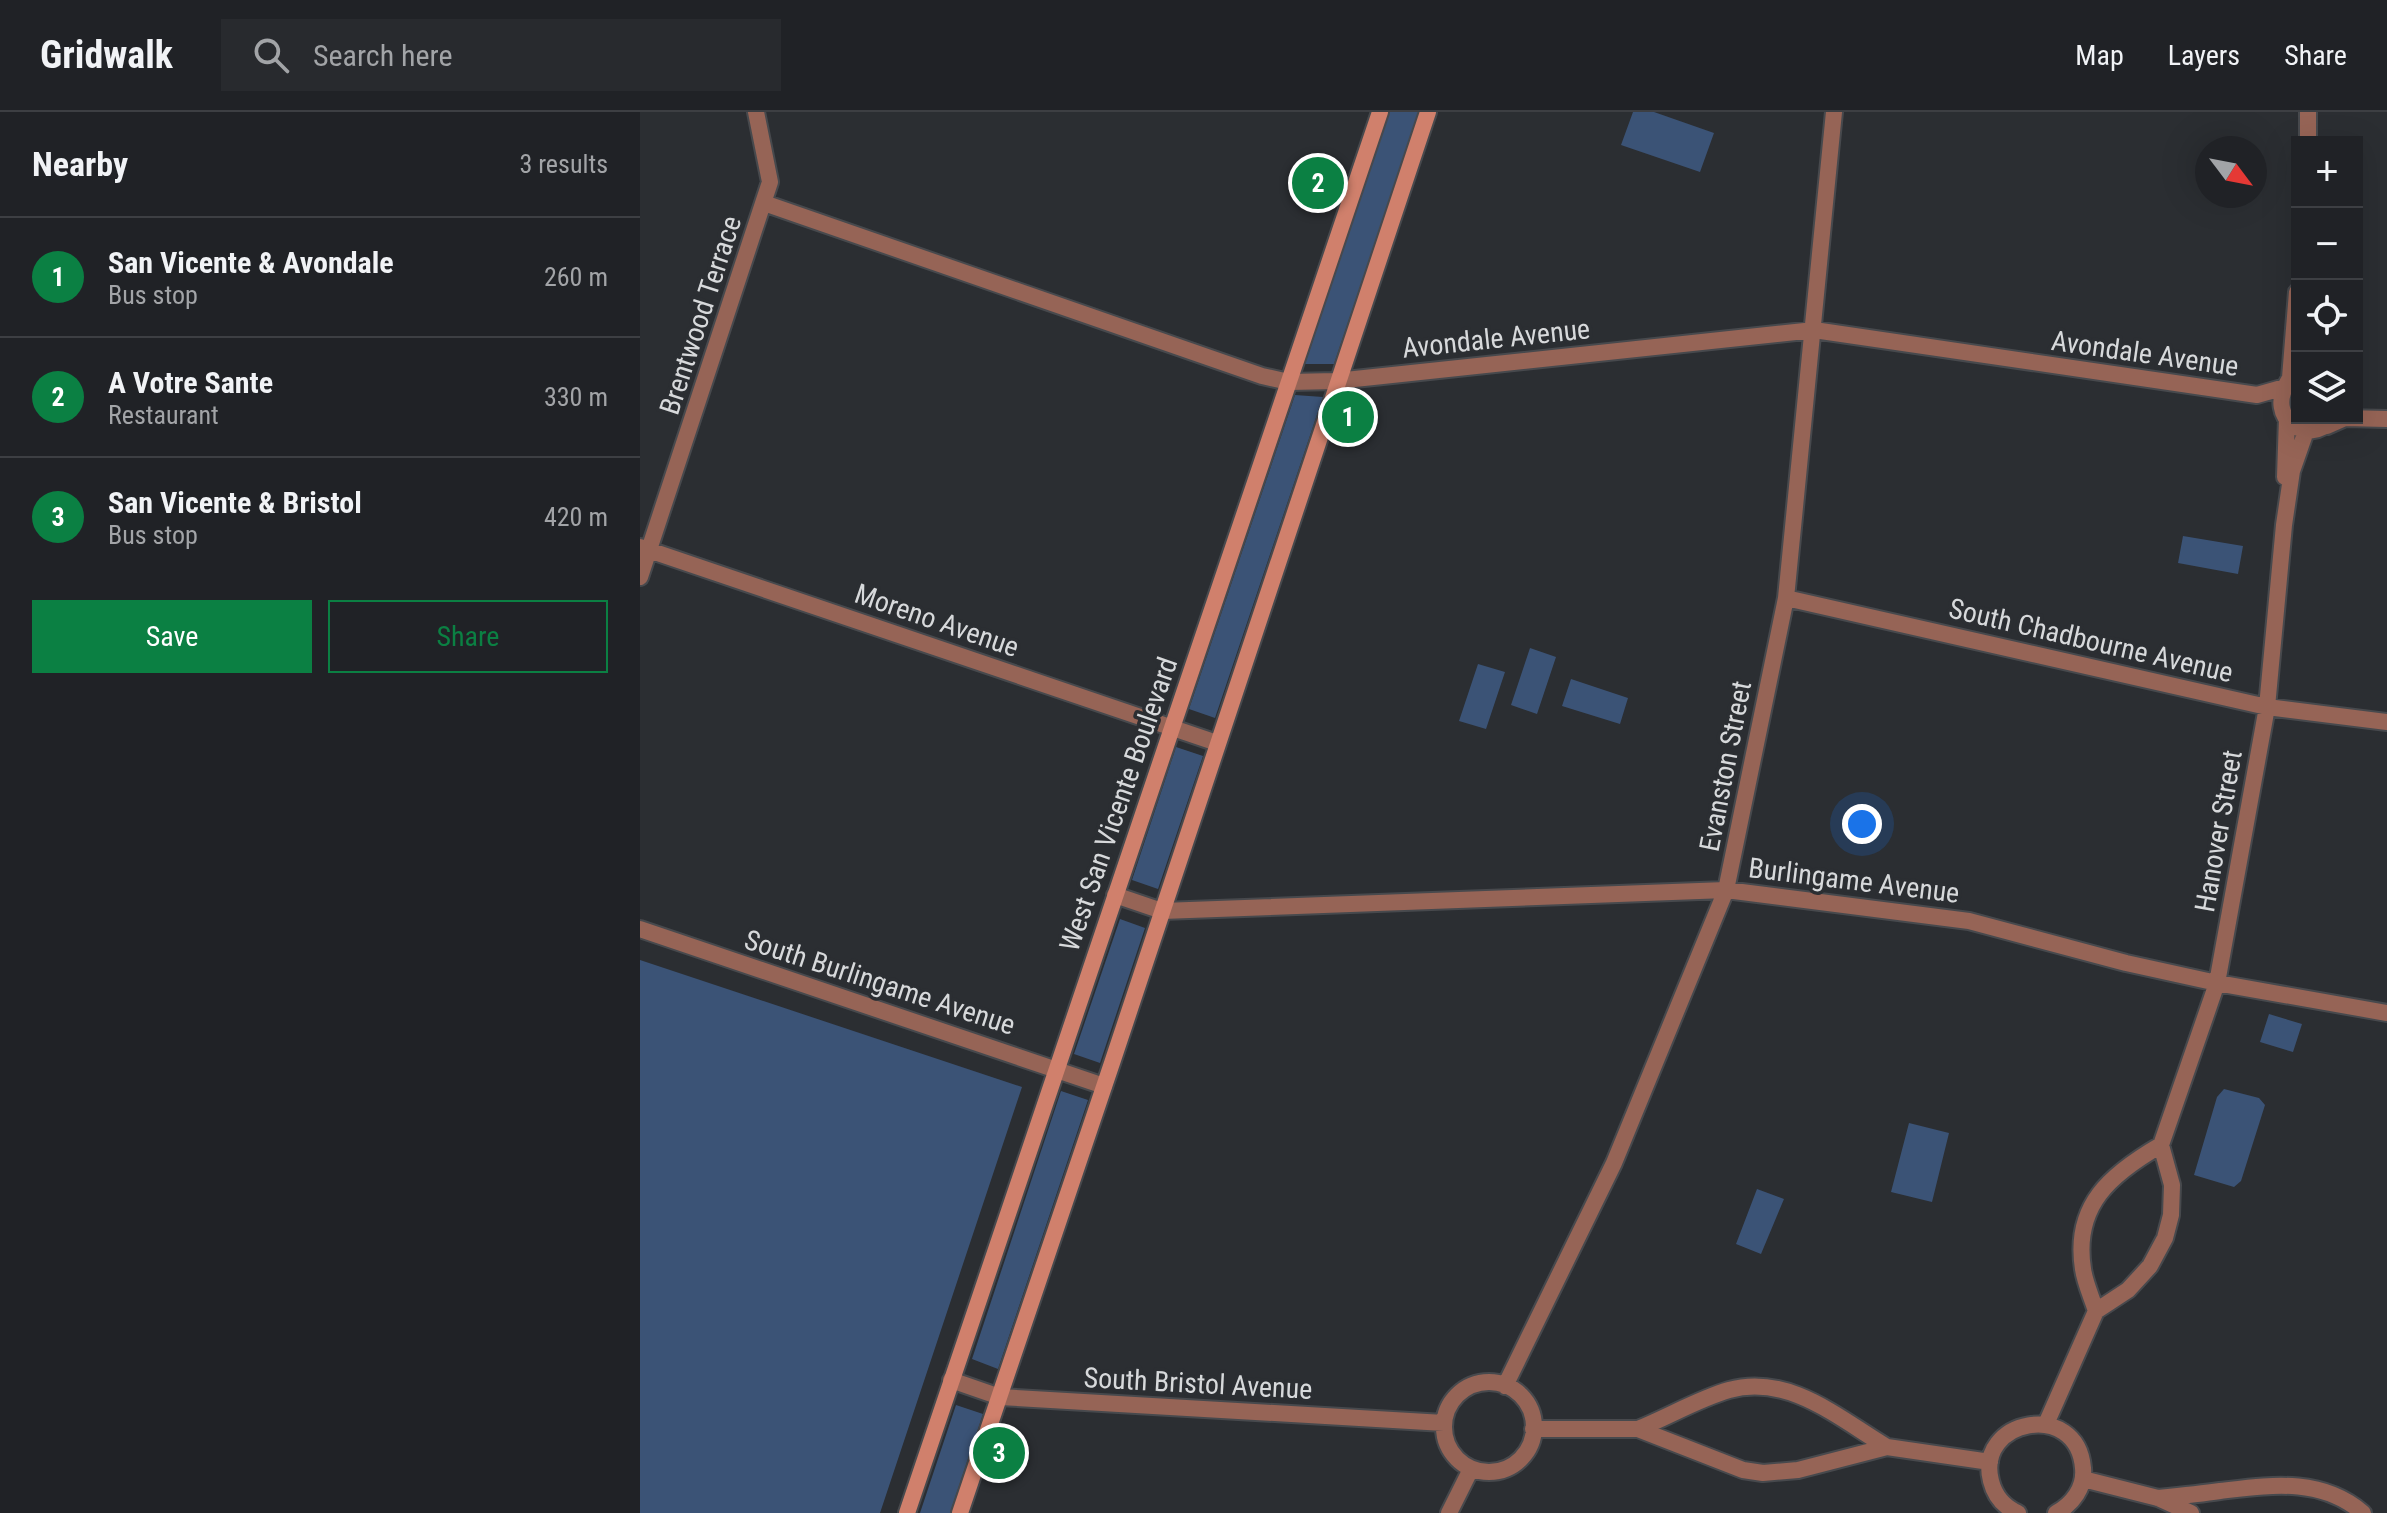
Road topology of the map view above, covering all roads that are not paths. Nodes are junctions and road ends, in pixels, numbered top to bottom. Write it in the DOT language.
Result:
graph roads {
  1 [pos="756,112"];
  2 [pos="1380,112"];
  3 [pos="1428,112"];
  4 [pos="1834,112"];
  5 [pos="2308,112"];
  6 [pos="2308,136"];
  7 [pos="764,203"];
  8 [pos="1814,330"];
  9 [pos="1336,381"];
  10 [pos="1289,382"];
  11 [pos="2291,382"];
  12 [pos="2257,395"];
  13 [pos="2286,416"];
  14 [pos="2325,424"];
  15 [pos="2306,431"];
  16 [pos="2285,517"];
  17 [pos="645,548"];
  18 [pos="640,577"];
  19 [pos="1786,598"];
  20 [pos="2267,707"];
  21 [pos="2387,722"];
  22 [pos="1170,727"];
  23 [pos="1217,743"];
  24 [pos="1726,890"];
  25 [pos="1115,895"];
  26 [pos="1162,911"];
  27 [pos="640,929"];
  28 [pos="2217,983"];
  29 [pos="2387,1013"];
  30 [pos="1056,1068"];
  31 [pos="1104,1086"];
  32 [pos="2161,1145"];
  33 [pos="2096,1311"];
  34 [pos="951,1380"];
  35 [pos="1505,1386"];
  36 [pos="1000,1397"];
  37 [pos="1444,1423"];
  38 [pos="2046,1424"];
  39 [pos="1533,1429"];
  40 [pos="1638,1429"];
  41 [pos="1887,1447"];
  42 [pos="1990,1462"];
  43 [pos="1471,1469"];
  44 [pos="2083,1479"];
  45 [pos="2158,1498"];
  46 [pos="907,1513"];
  47 [pos="960,1513"];
  48 [pos="1449,1513"];
  49 [pos="2018,1513"];
  50 [pos="2056,1513"];
  51 [pos="2191,1513"];
  52 [pos="2363,1513"];
  1 -- 7 [label="street, Brentwood Terrace"];
  2 -- 10 [label="main road, West San Vicente Boulevard"];
  3 -- 9 [label="main road"];
  4 -- 8 [label="street, Evanston Street"];
  5 -- 6 [label="street"];
  7 -- 10 [label="street, Avondale Avenue"];
  7 -- 17 [label="street, Brentwood Terrace"];
  8 -- 9 [label="street, Avondale Avenue"];
  8 -- 12 [label="street, Avondale Avenue"];
  8 -- 19 [label="street, Evanston Street"];
  9 -- 10 [label="street, Avondale Avenue"];
  9 -- 23 [label="main road"];
  10 -- 22 [label="main road, West San Vicente Boulevard"];
  11 -- 12 [label="street, Avondale Avenue"];
  11 -- 13 [label="street, Hanover Street"];
  12 -- 13 [label="street, Avondale Avenue"];
  13 -- 15 [label="street"];
  13 -- 16 [label="street, Hanover Street"];
  14 -- 15 [label="street"];
  15 -- 16 [label="street, Hanover Street"];
  16 -- 20 [label="street, Hanover Street"];
  17 -- 18 [label="street, Brentwood Terrace"];
  17 -- 22 [label="street, Moreno Avenue"];
  19 -- 20 [label="street, South Chadbourne Avenue"];
  19 -- 24 [label="street, Evanston Street"];
  20 -- 21 [label="street, South Chadbourne Avenue"];
  20 -- 28 [label="street, Hanover Street"];
  22 -- 23 [label="street, Moreno Avenue"];
  22 -- 25 [label="main road, West San Vicente Boulevard"];
  23 -- 26 [label="main road"];
  24 -- 26 [label="street, Burlingame Avenue"];
  24 -- 28 [label="street, Burlingame Avenue"];
  24 -- 35 [label="street, Evanston Street"];
  25 -- 26 [label="street, Burlingame Avenue"];
  25 -- 30 [label="main road, West San Vicente Boulevard"];
  26 -- 31 [label="main road"];
  27 -- 30 [label="street, South Burlingame Avenue"];
  28 -- 29 [label="street, Burlingame Avenue"];
  28 -- 32 [label="street, Hanover Street"];
  30 -- 31 [label="street, South Burlingame Avenue"];
  30 -- 34 [label="main road, West San Vicente Boulevard"];
  31 -- 36 [label="main road"];
  32 -- 33 [label="street"];
  32 -- 33 [label="street"];
  33 -- 38 [label="street"];
  34 -- 36 [label="street, South Bristol Avenue"];
  34 -- 46 [label="main road, West San Vicente Boulevard"];
  35 -- 37 [label="street"];
  35 -- 39 [label="street"];
  36 -- 37 [label="street, South Bristol Avenue"];
  36 -- 47 [label="main road"];
  37 -- 43 [label="street"];
  38 -- 42 [label="street"];
  38 -- 44 [label="street"];
  39 -- 40 [label="street"];
  39 -- 43 [label="street"];
  40 -- 41 [label="street"];
  40 -- 41 [label="street"];
  41 -- 42 [label="street"];
  42 -- 49 [label="street"];
  43 -- 48 [label="street"];
  44 -- 45 [label="street"];
  44 -- 50 [label="street"];
  45 -- 51 [label="street"];
  45 -- 52 [label="street"];
}
